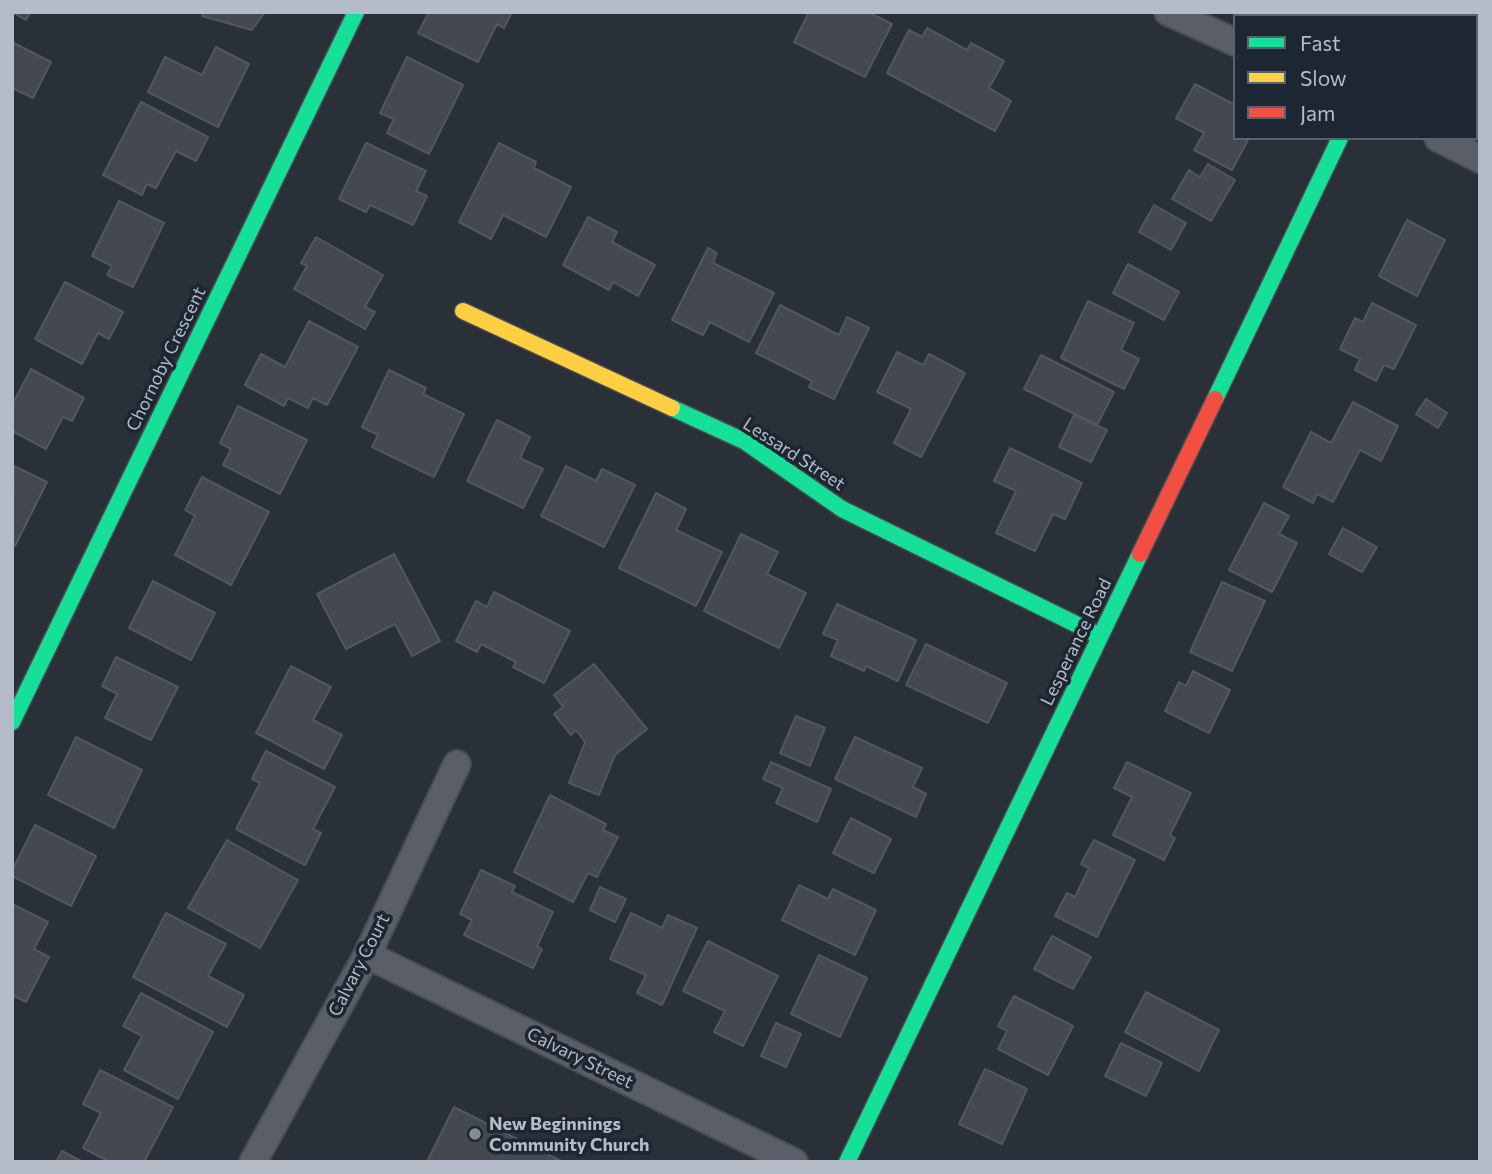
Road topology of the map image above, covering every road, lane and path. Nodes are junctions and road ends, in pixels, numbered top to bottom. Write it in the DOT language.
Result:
graph roads {
  1 [pos="356,12"];
  2 [pos="1168,12"];
  3 [pos="1233,42"];
  4 [pos="1339,140"];
  5 [pos="1442,140"];
  6 [pos="1480,159"];
  7 [pos="463,311"];
  8 [pos="1100,636"];
  9 [pos="12,722"];
  10 [pos="457,764"];
  11 [pos="367,955"];
  12 [pos="253,1162"];
  13 [pos="794,1162"];
  14 [pos="846,1162"];
  1 -- 9 [label="street, Chornoby Crescent"];
  2 -- 3 [label="street"];
  4 -- 8 [label="street, Lesperance Road"];
  5 -- 6 [label="street"];
  7 -- 8 [label="street, Lessard Street"];
  8 -- 14 [label="street, Lesperance Road"];
  10 -- 11 [label="street, Calvary Court"];
  11 -- 12 [label="street, Calvary Court"];
  11 -- 13 [label="street, Calvary Street"];
}
